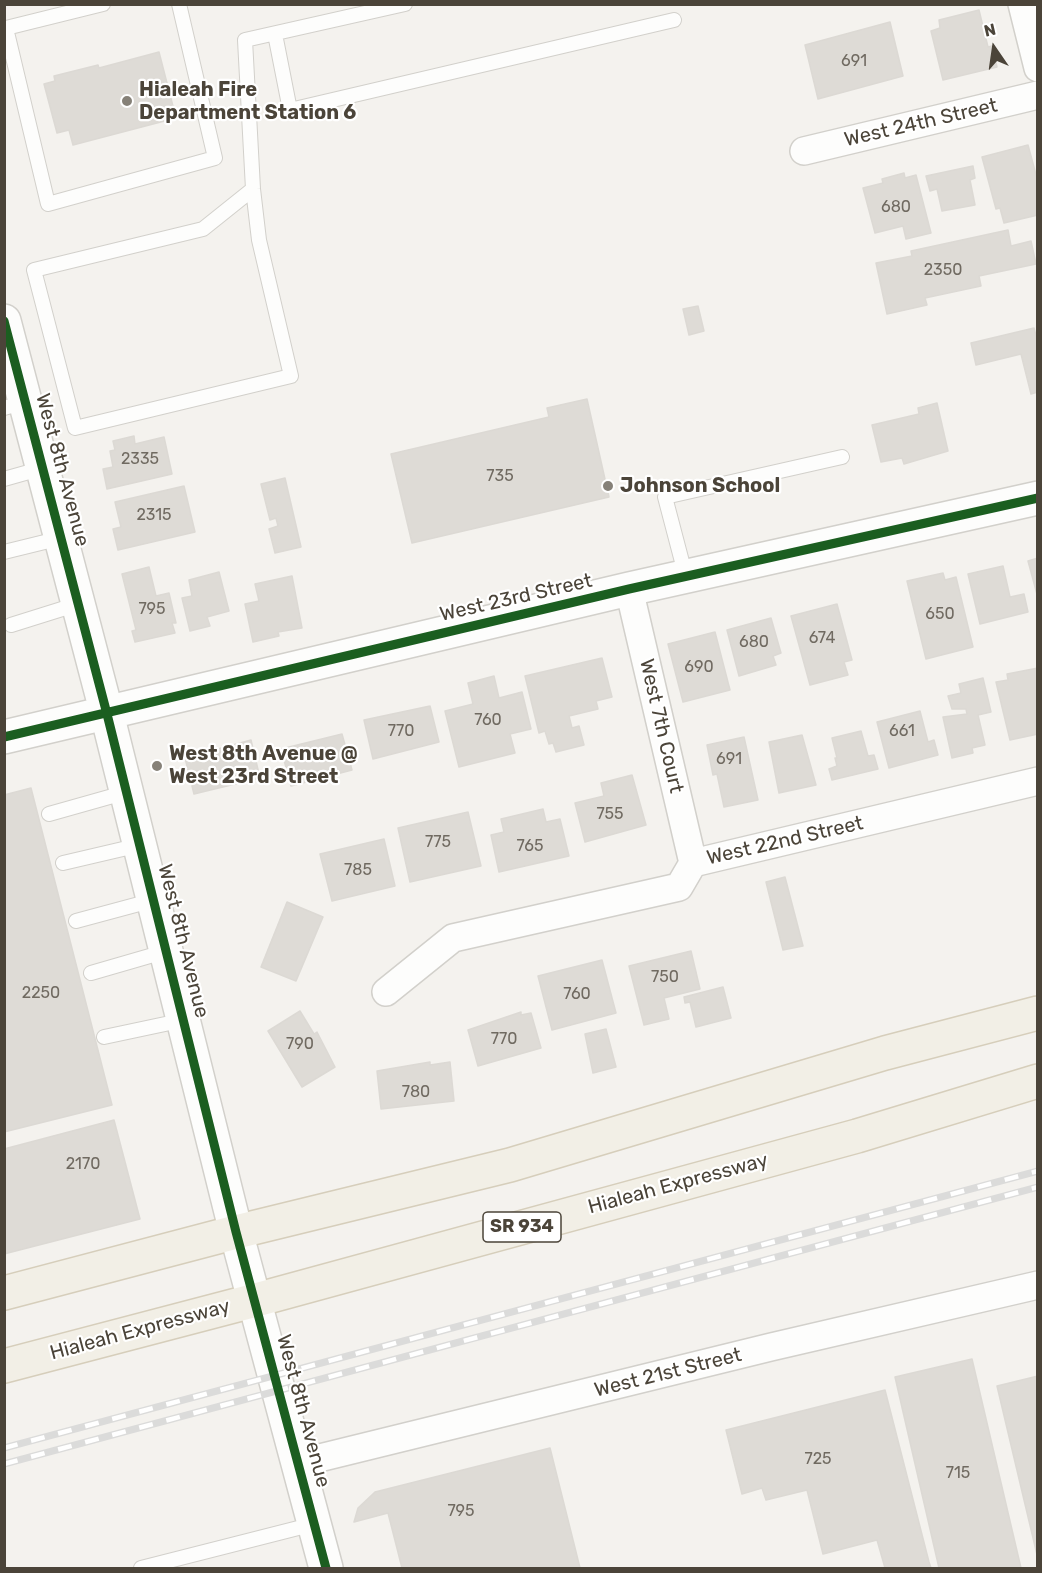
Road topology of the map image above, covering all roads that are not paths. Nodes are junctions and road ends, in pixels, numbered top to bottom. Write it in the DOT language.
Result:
graph roads {
  1 [pos="103,4"];
  2 [pos="179,4"];
  3 [pos="405,4"];
  4 [pos="1022,4"];
  5 [pos="59,10"];
  6 [pos="674,20"];
  7 [pos="275,34"];
  8 [pos="1038,68"];
  9 [pos="1038,95"];
  10 [pos="804,151"];
  11 [pos="253,189"];
  12 [pos="4,321"];
  13 [pos="9,359"];
  14 [pos="15,405"];
  15 [pos="842,457"];
  16 [pos="43,468"];
  17 [pos="4,479"];
  18 [pos="1038,498"];
  19 [pos="61,538"];
  20 [pos="4,552"];
  21 [pos="686,577"];
  22 [pos="629,590"];
  23 [pos="78,604"];
  24 [pos="11,625"];
  25 [pos="107,714"];
  26 [pos="4,737"];
  27 [pos="1038,781"];
  28 [pos="127,792"];
  29 [pos="49,814"];
  30 [pos="140,845"];
  31 [pos="63,863"];
  32 [pos="693,863"];
  33 [pos="154,900"];
  34 [pos="76,921"];
  35 [pos="167,951"];
  36 [pos="91,973"];
  37 [pos="386,992"];
  38 [pos="1038,1013"];
  39 [pos="184,1020"];
  40 [pos="104,1037"];
  41 [pos="1038,1081"];
  42 [pos="236,1232"];
  43 [pos="1038,1285"];
  44 [pos="4,1293"];
  45 [pos="255,1300"];
  46 [pos="4,1366"];
  47 [pos="299,1463"];
  48 [pos="314,1524"];
  49 [pos="141,1569"];
  50 [pos="326,1569"];
  1 -- 5 [label="lane"];
  2 -- 5 [label="lane"];
  3 -- 7 [label="lane"];
  4 -- 8 [label="street"];
  6 -- 7 [label="lane"];
  7 -- 11 [label="lane"];
  9 -- 10 [label="street, West 24th Street"];
  11 -- 11 [label="lane"];
  12 -- 13 [label="street, West 8th Avenue"];
  13 -- 14 [label="street, West 8th Avenue"];
  14 -- 16 [label="street, West 8th Avenue"];
  15 -- 21 [label="lane"];
  16 -- 17 [label="lane"];
  16 -- 19 [label="street, West 8th Avenue"];
  18 -- 21 [label="street, West 23rd Street"];
  19 -- 20 [label="lane"];
  19 -- 23 [label="street, West 8th Avenue"];
  21 -- 22 [label="street, West 23rd Street"];
  22 -- 25 [label="street, West 23rd Street"];
  22 -- 32 [label="street, West 7th Court"];
  23 -- 24 [label="lane"];
  23 -- 25 [label="street, West 8th Avenue"];
  25 -- 26 [label="street, West 23rd Street"];
  25 -- 28 [label="street, West 8th Avenue"];
  27 -- 32 [label="street, West 22nd Street"];
  28 -- 29 [label="lane"];
  28 -- 30 [label="street, West 8th Avenue"];
  30 -- 31 [label="lane"];
  30 -- 33 [label="street, West 8th Avenue"];
  32 -- 37 [label="street, West 22nd Street"];
  33 -- 34 [label="lane"];
  33 -- 35 [label="street, West 8th Avenue"];
  35 -- 36 [label="lane"];
  35 -- 39 [label="street, West 8th Avenue"];
  38 -- 42 [label="main road"];
  39 -- 40 [label="lane"];
  39 -- 42 [label="street, West 8th Avenue"];
  41 -- 45 [label="main road, Hialeah Expressway / SR 934"];
  42 -- 44 [label="main road"];
  42 -- 45 [label="street, West 8th Avenue"];
  43 -- 47 [label="street, West 21st Street"];
  45 -- 46 [label="main road, Hialeah Expressway / SR 934"];
  45 -- 47 [label="street, West 8th Avenue"];
  47 -- 48 [label="street, West 8th Avenue"];
  48 -- 49 [label="lane"];
  48 -- 50 [label="street, West 8th Avenue"];
}
